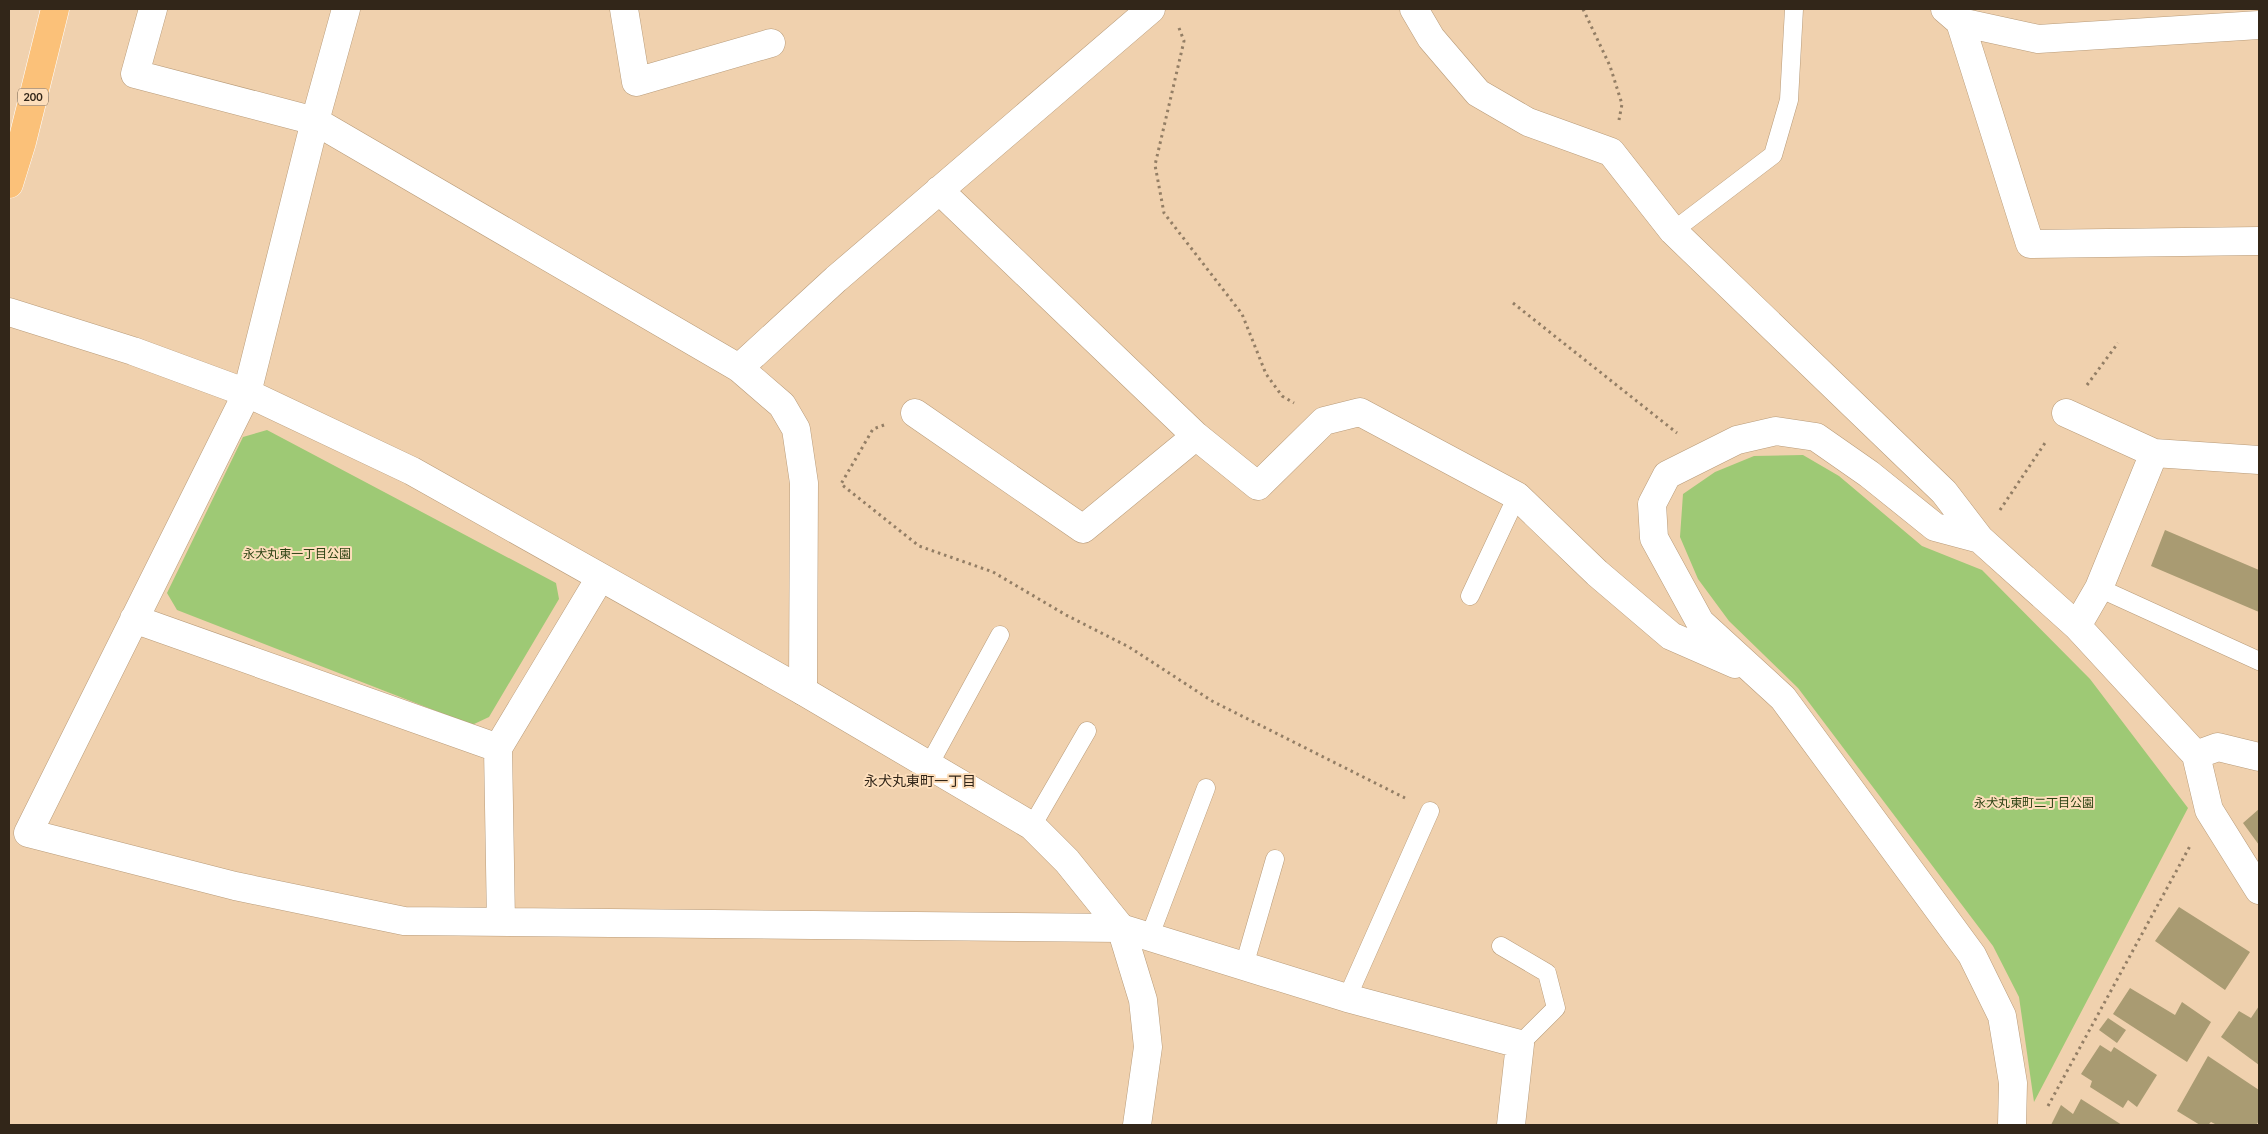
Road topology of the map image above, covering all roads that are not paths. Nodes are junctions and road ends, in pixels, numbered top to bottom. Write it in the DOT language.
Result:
graph roads {
  1 [pos="54,9"];
  2 [pos="153,9"];
  3 [pos="346,9"];
  4 [pos="624,9"];
  5 [pos="1151,9"];
  6 [pos="1414,9"];
  7 [pos="1794,9"];
  8 [pos="1953,15"];
  9 [pos="2259,25"];
  10 [pos="771,43"];
  11 [pos="315,121"];
  12 [pos="9,184"];
  13 [pos="939,190"];
  14 [pos="1673,231"];
  15 [pos="2259,241"];
  16 [pos="9,312"];
  17 [pos="739,368"];
  18 [pos="247,393"];
  19 [pos="915,413"];
  20 [pos="2066,413"];
  21 [pos="1196,436"];
  22 [pos="2154,453"];
  23 [pos="2259,460"];
  24 [pos="1517,496"];
  25 [pos="1980,539"];
  26 [pos="600,578"];
  27 [pos="2099,588"];
  28 [pos="1470,596"];
  29 [pos="134,619"];
  30 [pos="2077,626"];
  31 [pos="1000,634"];
  32 [pos="2259,661"];
  33 [pos="1757,674"];
  34 [pos="803,691"];
  35 [pos="1087,731"];
  36 [pos="498,748"];
  37 [pos="2196,755"];
  38 [pos="2259,757"];
  39 [pos="929,764"];
  40 [pos="1206,788"];
  41 [pos="1430,811"];
  42 [pos="1032,826"];
  43 [pos="1275,859"];
  44 [pos="2259,890"];
  45 [pos="501,922"];
  46 [pos="1121,928"];
  47 [pos="1149,938"];
  48 [pos="1501,946"];
  49 [pos="1244,966"];
  50 [pos="1347,998"];
  51 [pos="1520,1044"];
  52 [pos="1137,1125"];
  53 [pos="1511,1125"];
  54 [pos="2012,1125"];
  1 -- 12 [label="highway, 200"];
  2 -- 11 [label="street"];
  3 -- 11 [label="street"];
  4 -- 10 [label="street"];
  5 -- 13 [label="street"];
  6 -- 14 [label="street"];
  7 -- 14 [label="lane"];
  8 -- 9 [label="street"];
  8 -- 15 [label="street"];
  11 -- 17 [label="street"];
  11 -- 18 [label="street"];
  13 -- 17 [label="street"];
  13 -- 21 [label="street"];
  14 -- 25 [label="street"];
  16 -- 18 [label="street"];
  17 -- 34 [label="street"];
  18 -- 26 [label="street"];
  18 -- 29 [label="street"];
  19 -- 21 [label="street"];
  20 -- 22 [label="street"];
  21 -- 24 [label="street"];
  22 -- 23 [label="street"];
  22 -- 27 [label="street"];
  24 -- 28 [label="lane"];
  24 -- 33 [label="street"];
  25 -- 30 [label="street"];
  25 -- 33 [label="street"];
  26 -- 34 [label="street"];
  26 -- 36 [label="street"];
  27 -- 30 [label="street"];
  27 -- 32 [label="lane"];
  29 -- 36 [label="street"];
  29 -- 45 [label="street"];
  30 -- 37 [label="street"];
  31 -- 39 [label="lane"];
  33 -- 54 [label="street"];
  34 -- 39 [label="street"];
  35 -- 42 [label="lane"];
  36 -- 45 [label="street"];
  37 -- 38 [label="street"];
  37 -- 44 [label="street"];
  39 -- 42 [label="street"];
  40 -- 47 [label="lane"];
  41 -- 50 [label="lane"];
  42 -- 46 [label="street"];
  43 -- 49 [label="lane"];
  45 -- 46 [label="street"];
  46 -- 47 [label="street"];
  46 -- 52 [label="street"];
  47 -- 49 [label="street"];
  48 -- 51 [label="lane"];
  49 -- 50 [label="street"];
  50 -- 51 [label="street"];
  51 -- 53 [label="street"];
}
